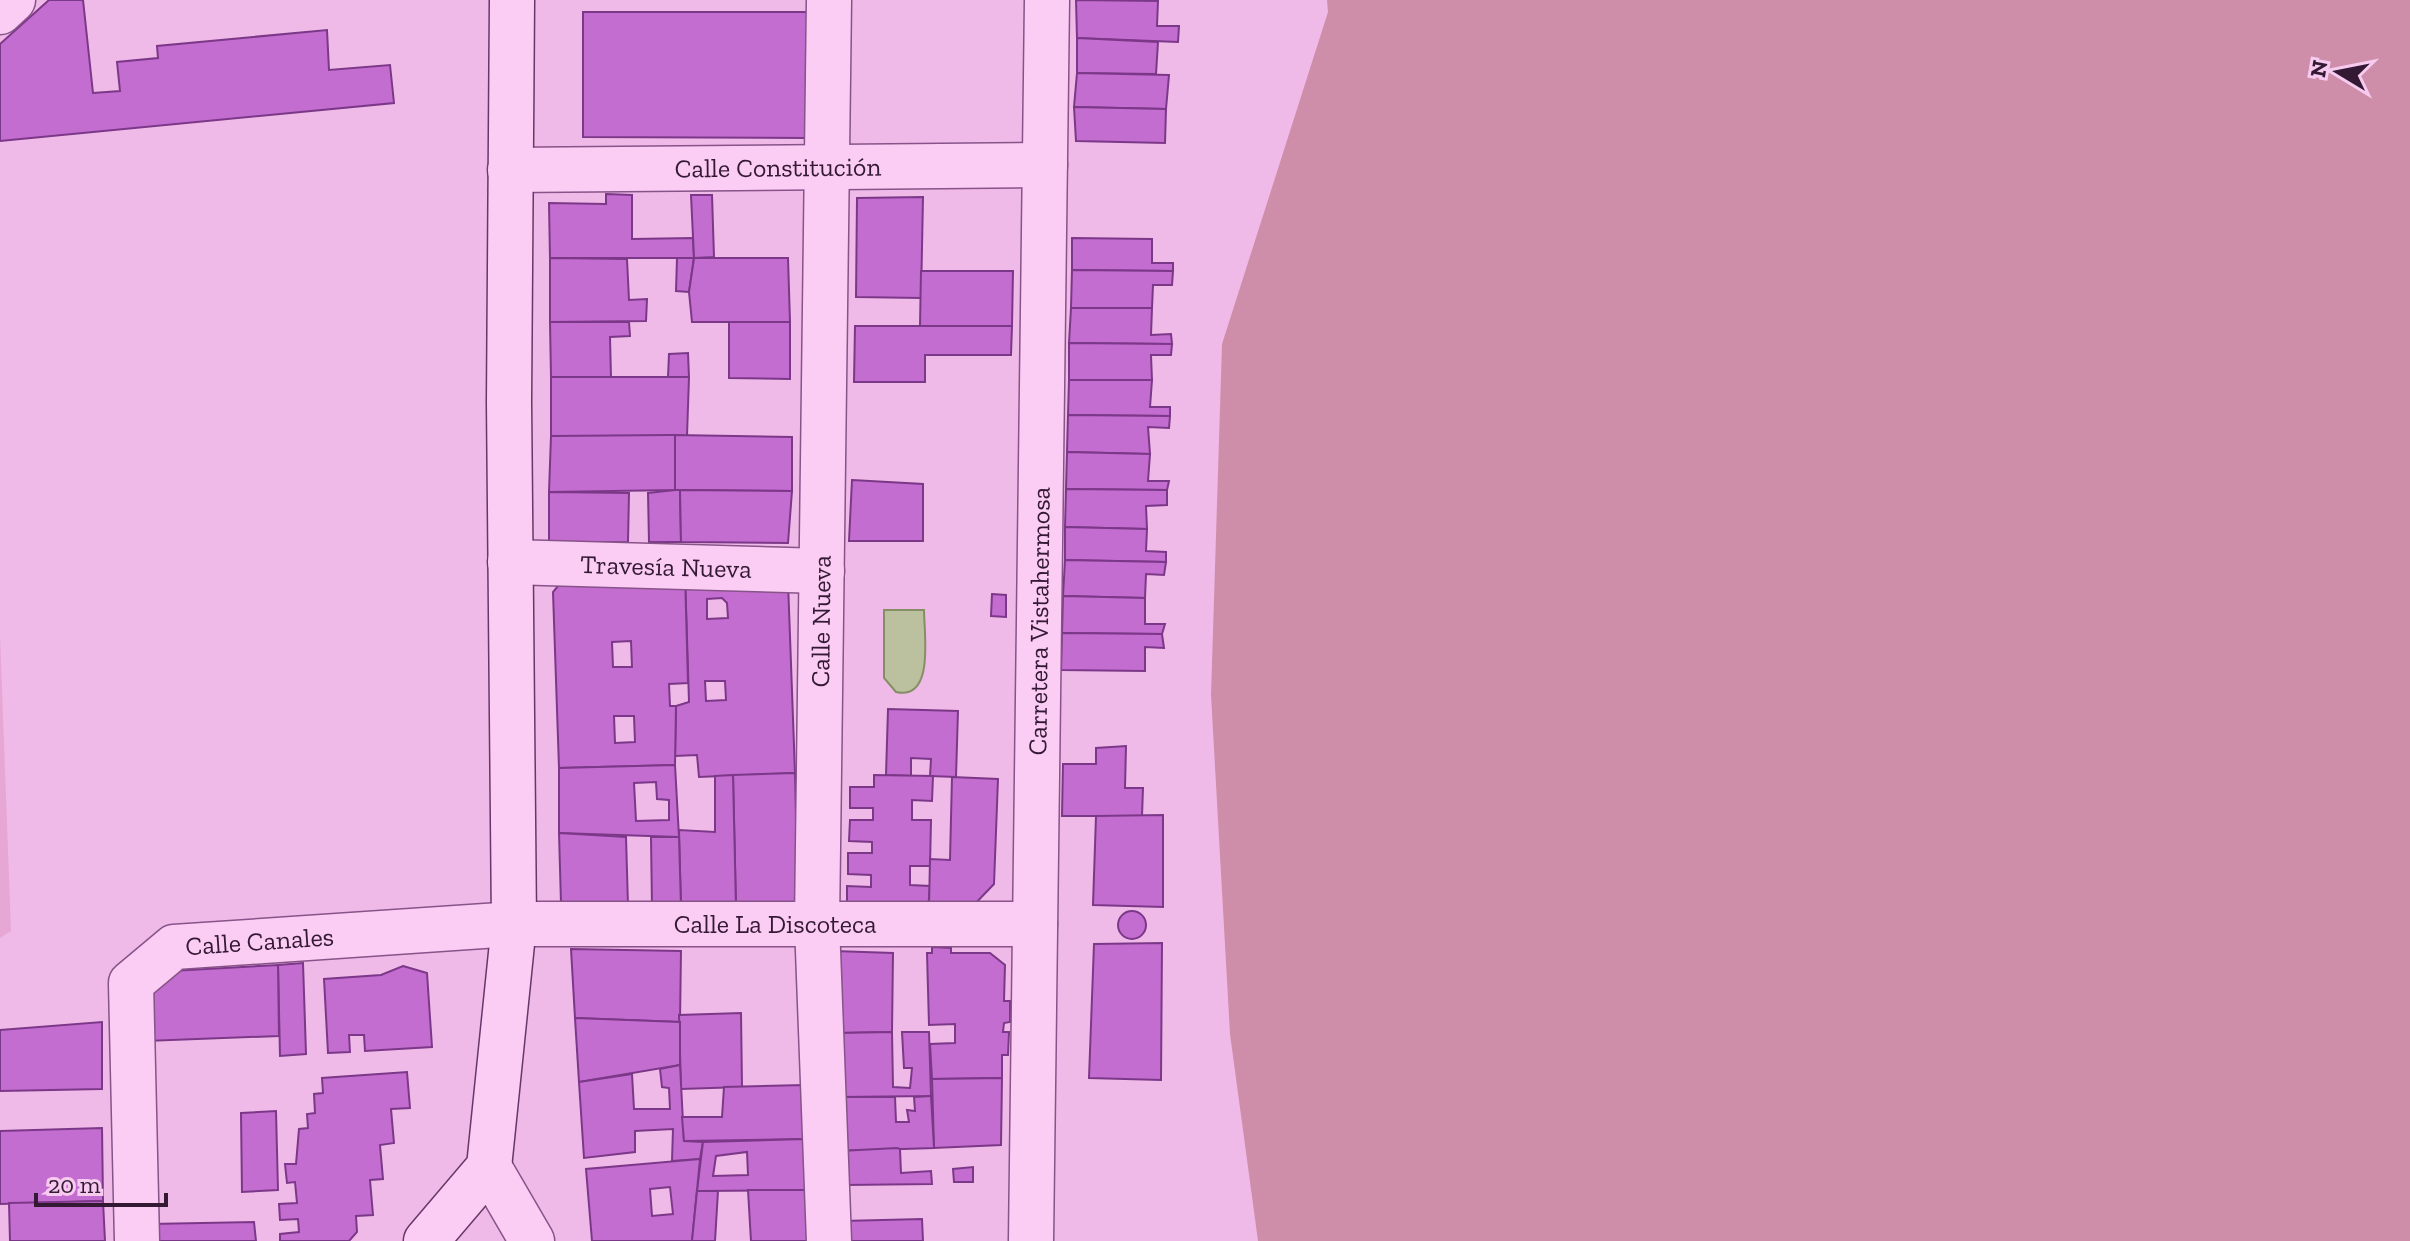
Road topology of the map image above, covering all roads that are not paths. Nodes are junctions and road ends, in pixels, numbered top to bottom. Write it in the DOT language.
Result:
graph roads {
  1 [pos="13,0"];
  2 [pos="512,0"];
  3 [pos="829,0"];
  4 [pos="1047,0"];
  5 [pos="0,12"];
  6 [pos="1045,165"];
  7 [pos="828,167"];
  8 [pos="510,170"];
  9 [pos="510,562"];
  10 [pos="822,571"];
  11 [pos="514,924"];
  12 [pos="817,924"];
  13 [pos="1035,924"];
  14 [pos="489,1167"];
  15 [pos="137,1241"];
  16 [pos="426,1241"];
  17 [pos="532,1241"];
  18 [pos="829,1241"];
  19 [pos="1031,1241"];
  1 -- 5 [label="street"];
  2 -- 8 [label="street"];
  3 -- 7 [label="street, Calle Nueva"];
  4 -- 6 [label="street, Carretera Vistahermosa"];
  6 -- 7 [label="street, Calle Constitución"];
  6 -- 13 [label="street, Carretera Vistahermosa"];
  7 -- 8 [label="street, Calle Constitución"];
  7 -- 10 [label="street, Calle Nueva"];
  8 -- 9 [label="street"];
  9 -- 10 [label="street, Travesía Nueva"];
  9 -- 11 [label="street"];
  10 -- 12 [label="street, Calle Nueva"];
  11 -- 12 [label="street, Calle La Discoteca"];
  11 -- 14 [label="street"];
  11 -- 15 [label="street, Calle Canales"];
  12 -- 13 [label="street, Calle La Discoteca"];
  12 -- 18 [label="street, Calle Nueva"];
  13 -- 19 [label="street, Carretera Vistahermosa"];
  14 -- 16 [label="street"];
  14 -- 17 [label="street"];
}
